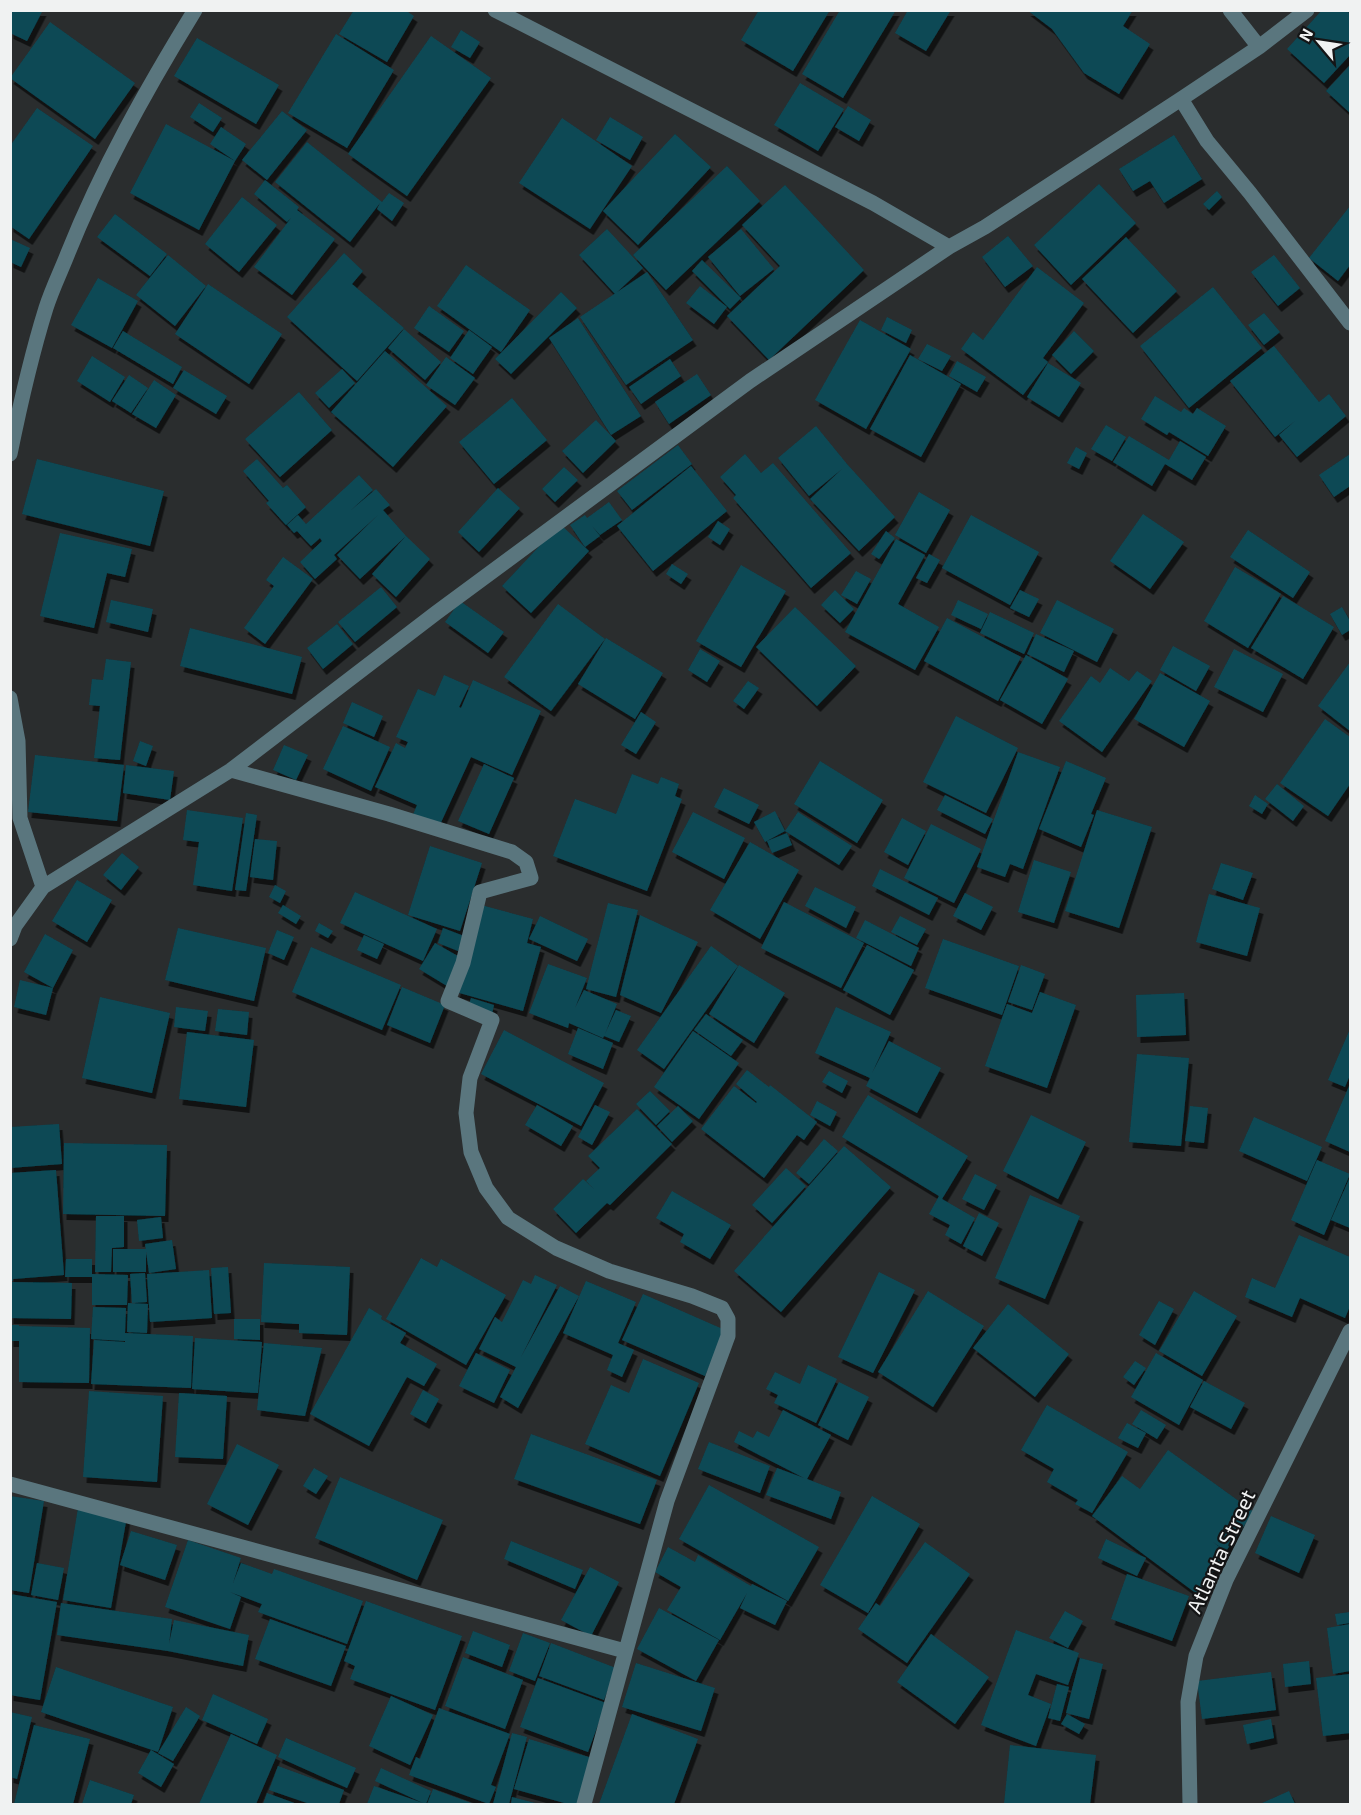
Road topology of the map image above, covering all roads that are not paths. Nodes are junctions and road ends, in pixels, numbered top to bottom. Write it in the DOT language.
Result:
graph roads {
  1 [pos="195,10"];
  2 [pos="495,10"];
  3 [pos="1230,10"];
  4 [pos="1307,10"];
  5 [pos="1259,47"];
  6 [pos="1181,99"];
  7 [pos="949,247"];
  8 [pos="1350,324"];
  9 [pos="10,454"];
  10 [pos="10,698"];
  11 [pos="231,770"];
  12 [pos="44,887"];
  13 [pos="10,939"];
  14 [pos="1350,1331"];
  15 [pos="10,1484"];
  16 [pos="625,1651"];
  17 [pos="584,1804"];
  18 [pos="1190,1804"];
  1 -- 9 [label="street"];
  2 -- 7 [label="street"];
  3 -- 5 [label="street"];
  4 -- 5 [label="street"];
  5 -- 6 [label="street"];
  6 -- 7 [label="street"];
  6 -- 8 [label="street"];
  7 -- 11 [label="street"];
  10 -- 12 [label="street"];
  11 -- 12 [label="street"];
  11 -- 16 [label="street"];
  12 -- 13 [label="street"];
  14 -- 18 [label="street, Atlanta Street"];
  15 -- 16 [label="street"];
  16 -- 17 [label="street"];
}
